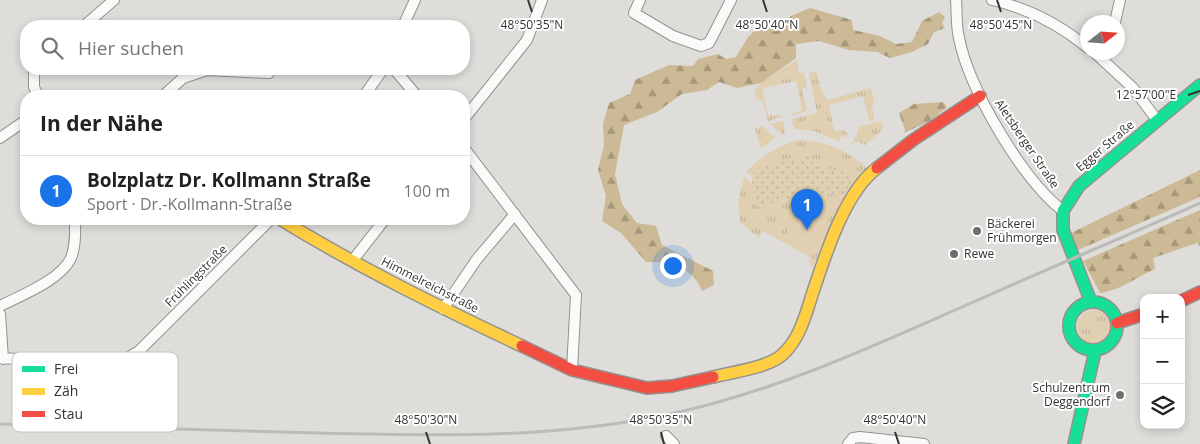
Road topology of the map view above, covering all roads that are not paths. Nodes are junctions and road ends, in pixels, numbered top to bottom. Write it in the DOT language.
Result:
graph roads {
  1 [pos="114,0"];
  2 [pos="542,0"];
  3 [pos="640,0"];
  4 [pos="731,0"];
  5 [pos="956,0"];
  6 [pos="992,0"];
  7 [pos="1120,0"];
  8 [pos="411,2"];
  9 [pos="1117,15"];
  10 [pos="91,20"];
  11 [pos="405,20"];
  12 [pos="1080,42"];
  13 [pos="1109,60"];
  14 [pos="34,75"];
  15 [pos="192,75"];
  16 [pos="379,75"];
  17 [pos="399,75"];
  18 [pos="1200,85"];
  19 [pos="35,90"];
  20 [pos="170,90"];
  21 [pos="368,90"];
  22 [pos="412,90"];
  23 [pos="980,96"];
  24 [pos="470,111"];
  25 [pos="1157,120"];
  26 [pos="20,124"];
  27 [pos="0,138"];
  28 [pos="470,156"];
  29 [pos="1063,211"];
  30 [pos="515,214"];
  31 [pos="75,225"];
  32 [pos="265,225"];
  33 [pos="291,225"];
  34 [pos="380,225"];
  35 [pos="353,260"];
  36 [pos="1200,292"];
  37 [pos="1185,299"];
  38 [pos="1091,302"];
  39 [pos="0,306"];
  40 [pos="443,309"];
  41 [pos="0,314"];
  42 [pos="1140,315"];
  43 [pos="1117,322"];
  44 [pos="1095,351"];
  45 [pos="137,352"];
  46 [pos="2,358"];
  47 [pos="572,370"];
  48 [pos="666,436"];
  49 [pos="674,444"];
  50 [pos="848,444"];
  51 [pos="924,444"];
  52 [pos="1074,444"];
  1 -- 10 [label="street"];
  2 -- 24 [label="street"];
  3 -- 4 [label="street"];
  5 -- 23 [label="street, Aletsberger Straße"];
  6 -- 12 [label="street"];
  7 -- 9 [label="street"];
  8 -- 11 [label="street"];
  13 -- 25 [label="street"];
  14 -- 19 [label="street"];
  15 -- 20 [label="street"];
  16 -- 21 [label="street"];
  17 -- 22 [label="street"];
  18 -- 25 [label="street, Egger Straße"];
  23 -- 29 [label="street, Aletsberger Straße"];
  23 -- 47 [label="street, Himmelreichstraße"];
  25 -- 29 [label="street, Egger Straße"];
  26 -- 27 [label="street"];
  28 -- 30 [label="street"];
  29 -- 38 [label="street"];
  30 -- 40 [label="street"];
  30 -- 47 [label="street"];
  31 -- 39 [label="street"];
  32 -- 45 [label="street, Frühlingstraße"];
  33 -- 35 [label="street, Himmelreichstraße"];
  34 -- 35 [label="street"];
  35 -- 40 [label="street, Himmelreichstraße"];
  36 -- 37 [label="street"];
  38 -- 43 [label="street"];
  38 -- 44 [label="street"];
  40 -- 47 [label="street, Himmelreichstraße"];
  41 -- 46 [label="street"];
  42 -- 43 [label="street"];
  43 -- 44 [label="street"];
  44 -- 52 [label="street"];
  48 -- 49 [label="street"];
  50 -- 51 [label="street"];
}
